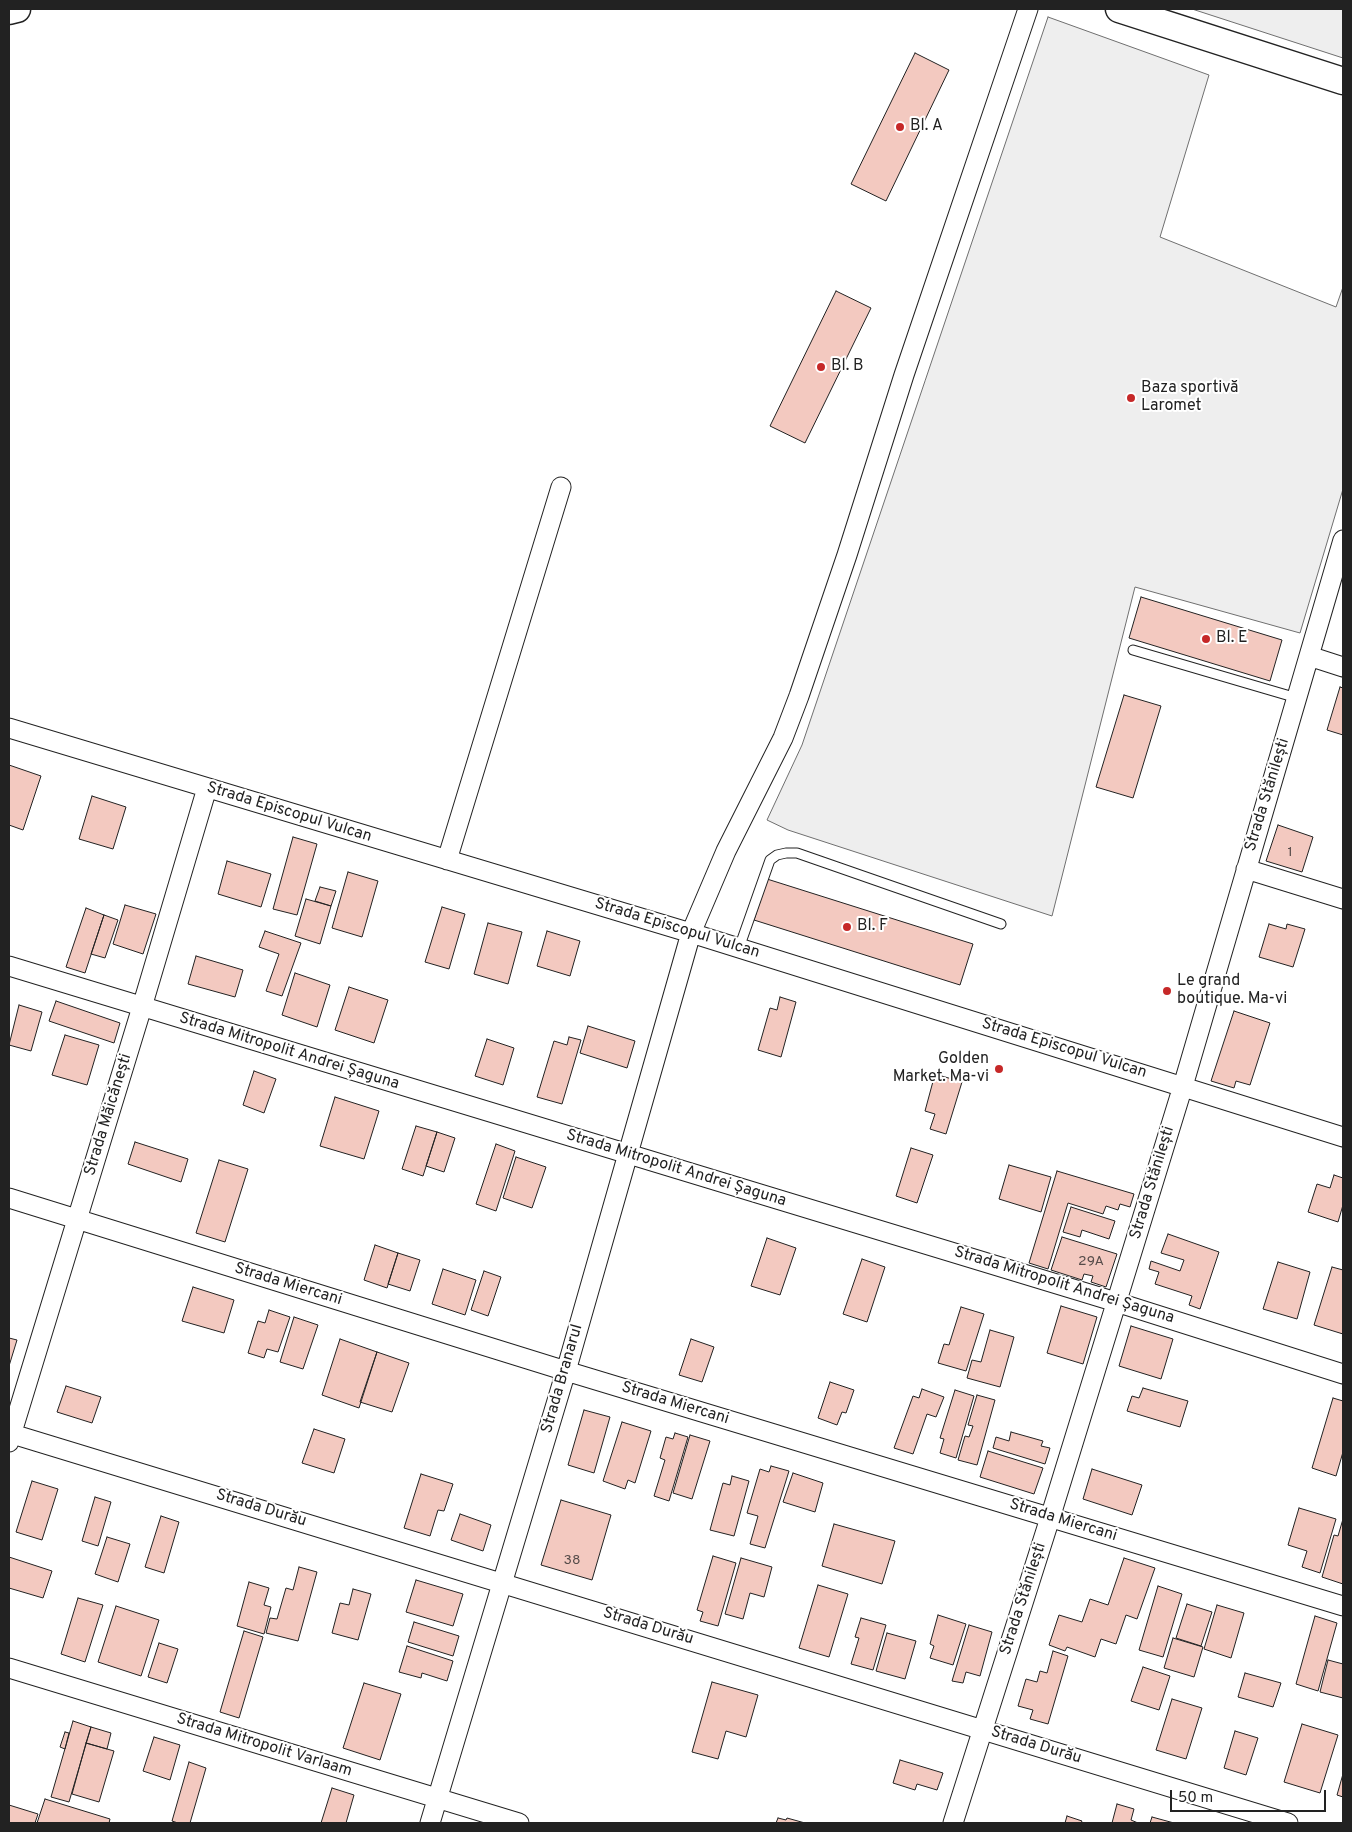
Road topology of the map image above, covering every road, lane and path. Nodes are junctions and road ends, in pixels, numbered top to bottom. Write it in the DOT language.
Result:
graph roads {
  1 [pos="17,9"];
  2 [pos="1028,9"];
  3 [pos="1118,9"];
  4 [pos="9,11"];
  5 [pos="1343,81"];
  6 [pos="561,488"];
  7 [pos="1343,540"];
  8 [pos="1134,650"];
  9 [pos="1309,656"];
  10 [pos="1343,667"];
  11 [pos="1297,698"];
  12 [pos="9,728"];
  13 [pos="207,788"];
  14 [pos="447,860"];
  15 [pos="1246,869"];
  16 [pos="1343,899"];
  17 [pos="1001,924"];
  18 [pos="691,933"];
  19 [pos="739,948"];
  20 [pos="9,966"];
  21 [pos="142,1007"];
  22 [pos="1183,1086"];
  23 [pos="1343,1137"];
  24 [pos="628,1155"];
  25 [pos="9,1198"];
  26 [pos="77,1219"];
  27 [pos="1116,1302"];
  28 [pos="566,1371"];
  29 [pos="1343,1374"];
  30 [pos="10,1436"];
  31 [pos="1050,1518"];
  32 [pos="502,1582"];
  33 [pos="1343,1606"];
  34 [pos="9,1668"];
  35 [pos="982,1730"];
  36 [pos="437,1798"];
  37 [pos="430,1823"];
  38 [pos="519,1823"];
  39 [pos="953,1823"];
  40 [pos="1288,1823"];
  1 -- 4 [label="street"];
  2 -- 18 [label="street, Strada Branarul"];
  3 -- 5 [label="street"];
  6 -- 14 [label="street"];
  7 -- 9 [label="street, Strada Stănilești"];
  8 -- 11 [label="lane"];
  9 -- 10 [label="street"];
  9 -- 11 [label="street, Strada Stănilești"];
  11 -- 15 [label="street, Strada Stănilești"];
  12 -- 13 [label="street, Strada Episcopul Vulcan"];
  13 -- 14 [label="street, Strada Episcopul Vulcan"];
  13 -- 21 [label="street, Strada Măicănești"];
  14 -- 18 [label="street, Strada Episcopul Vulcan"];
  15 -- 16 [label="street"];
  15 -- 22 [label="street, Strada Stănilești"];
  17 -- 19 [label="lane"];
  18 -- 19 [label="street, Strada Episcopul Vulcan"];
  18 -- 24 [label="street, Strada Branarul"];
  19 -- 22 [label="street, Strada Episcopul Vulcan"];
  20 -- 21 [label="street, Strada Mitropolit Andrei Șaguna"];
  21 -- 24 [label="street, Strada Mitropolit Andrei Șaguna"];
  21 -- 26 [label="street, Strada Măicănești"];
  22 -- 23 [label="street, Strada Episcopul Vulcan"];
  22 -- 27 [label="street, Strada Stănilești"];
  24 -- 27 [label="street, Strada Mitropolit Andrei Șaguna"];
  24 -- 28 [label="street, Strada Branarul"];
  25 -- 26 [label="street, Strada Miercani"];
  26 -- 28 [label="street, Strada Miercani"];
  26 -- 30 [label="street, Strada Măicănești"];
  27 -- 29 [label="street, Strada Mitropolit Andrei Șaguna"];
  27 -- 31 [label="street, Strada Stănilești"];
  28 -- 31 [label="street, Strada Miercani"];
  28 -- 32 [label="street, Strada Branarul"];
  30 -- 32 [label="street, Strada Durău"];
  31 -- 33 [label="street, Strada Miercani"];
  31 -- 35 [label="street, Strada Stănilești"];
  32 -- 35 [label="street, Strada Durău"];
  32 -- 36 [label="street, Strada Branarul"];
  34 -- 36 [label="street, Strada Mitropolit Varlaam"];
  35 -- 39 [label="street, Strada Stănilești"];
  35 -- 40 [label="street, Strada Durău"];
  36 -- 37 [label="street, Strada Branarul"];
  36 -- 38 [label="street, Strada Mitropolit Varlaam"];
}
